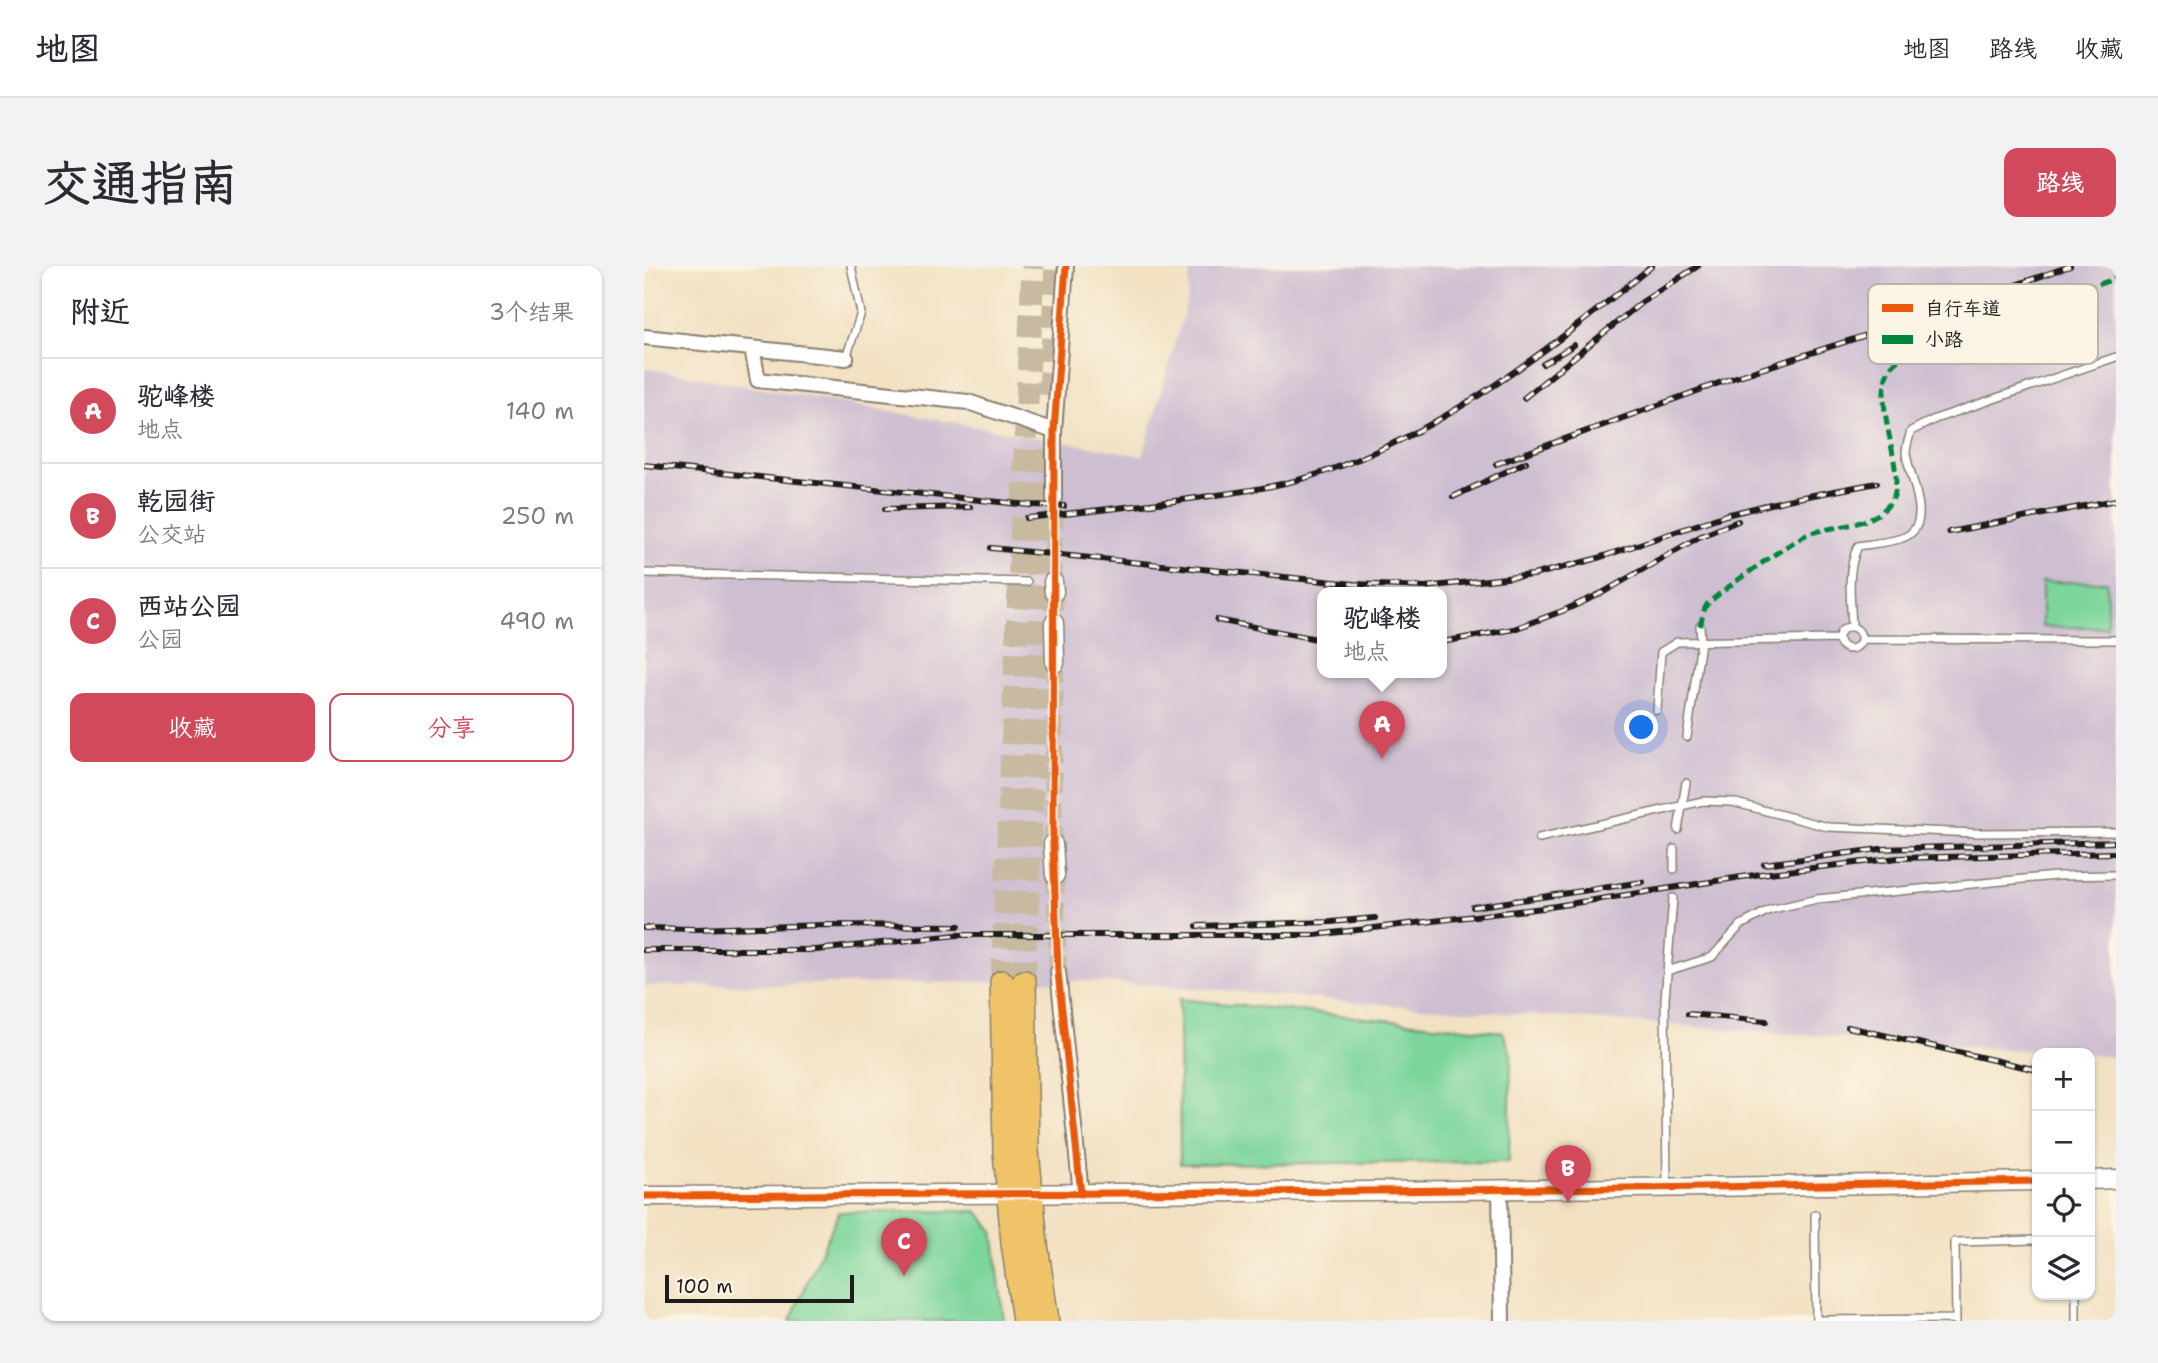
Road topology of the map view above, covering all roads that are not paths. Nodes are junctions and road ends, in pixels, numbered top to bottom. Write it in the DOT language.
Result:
graph roads {
  1 [pos="851,266"];
  2 [pos="1066,266"];
  3 [pos="644,337"];
  4 [pos="752,348"];
  5 [pos="2116,357"];
  6 [pos="846,358"];
  7 [pos="2098,363"];
  8 [pos="2096,364"];
  9 [pos="1054,431"];
  10 [pos="1054,499"];
  11 [pos="644,573"];
  12 [pos="1027,582"];
  13 [pos="1054,623"];
  14 [pos="1700,626"];
  15 [pos="1852,627"];
  16 [pos="1838,639"];
  17 [pos="1861,639"];
  18 [pos="2116,639"];
  19 [pos="1701,642"];
  20 [pos="1055,663"];
  21 [pos="1657,710"];
  22 [pos="1687,737"];
  23 [pos="1686,783"];
  24 [pos="1682,807"];
  25 [pos="1678,830"];
  26 [pos="2116,832"];
  27 [pos="1539,838"];
  28 [pos="1053,844"];
  29 [pos="1674,849"];
  30 [pos="1674,869"];
  31 [pos="1055,875"];
  32 [pos="2116,875"];
  33 [pos="1673,898"];
  34 [pos="1667,971"];
  35 [pos="1058,972"];
  36 [pos="1013,982"];
  37 [pos="2116,1179"];
  38 [pos="2095,1180"];
  39 [pos="2032,1181"];
  40 [pos="1500,1188"];
  41 [pos="1667,1189"];
  42 [pos="1020,1194"];
  43 [pos="1081,1194"];
  44 [pos="644,1196"];
  45 [pos="1815,1215"];
  46 [pos="2032,1240"];
  47 [pos="2076,1300"];
  48 [pos="1956,1320"];
  49 [pos="1024,1321"];
  50 [pos="1047,1321"];
  51 [pos="1502,1321"];
  52 [pos="1816,1321"];
  53 [pos="2076,1321"];
  1 -- 6 [label="lane"];
  2 -- 9 [label="street"];
  3 -- 4 [label="street"];
  4 -- 6 [label="street"];
  4 -- 9 [label="street"];
  5 -- 7 [label="lane"];
  8 -- 15 [label="lane"];
  9 -- 10 [label="street"];
  11 -- 12 [label="lane"];
  13 -- 20 [label="street"];
  14 -- 19 [label="lane"];
  15 -- 16 [label="lane"];
  15 -- 17 [label="lane"];
  16 -- 17 [label="lane"];
  16 -- 19 [label="lane"];
  17 -- 18 [label="lane"];
  19 -- 21 [label="lane"];
  19 -- 22 [label="lane"];
  23 -- 24 [label="lane"];
  24 -- 25 [label="lane"];
  24 -- 26 [label="lane"];
  24 -- 27 [label="lane"];
  28 -- 31 [label="street"];
  29 -- 30 [label="lane"];
  32 -- 34 [label="lane"];
  33 -- 34 [label="lane"];
  34 -- 41 [label="lane"];
  35 -- 43 [label="street"];
  36 -- 42 [label="main road"];
  37 -- 38 [label="street"];
  39 -- 41 [label="street"];
  40 -- 41 [label="street"];
  40 -- 43 [label="street"];
  40 -- 51 [label="street"];
  42 -- 43 [label="street"];
  42 -- 44 [label="street"];
  42 -- 49 [label="main road"];
  42 -- 50 [label="main road"];
  45 -- 52 [label="lane"];
  46 -- 48 [label="lane"];
  47 -- 53 [label="lane"];
  48 -- 52 [label="lane"];
}
